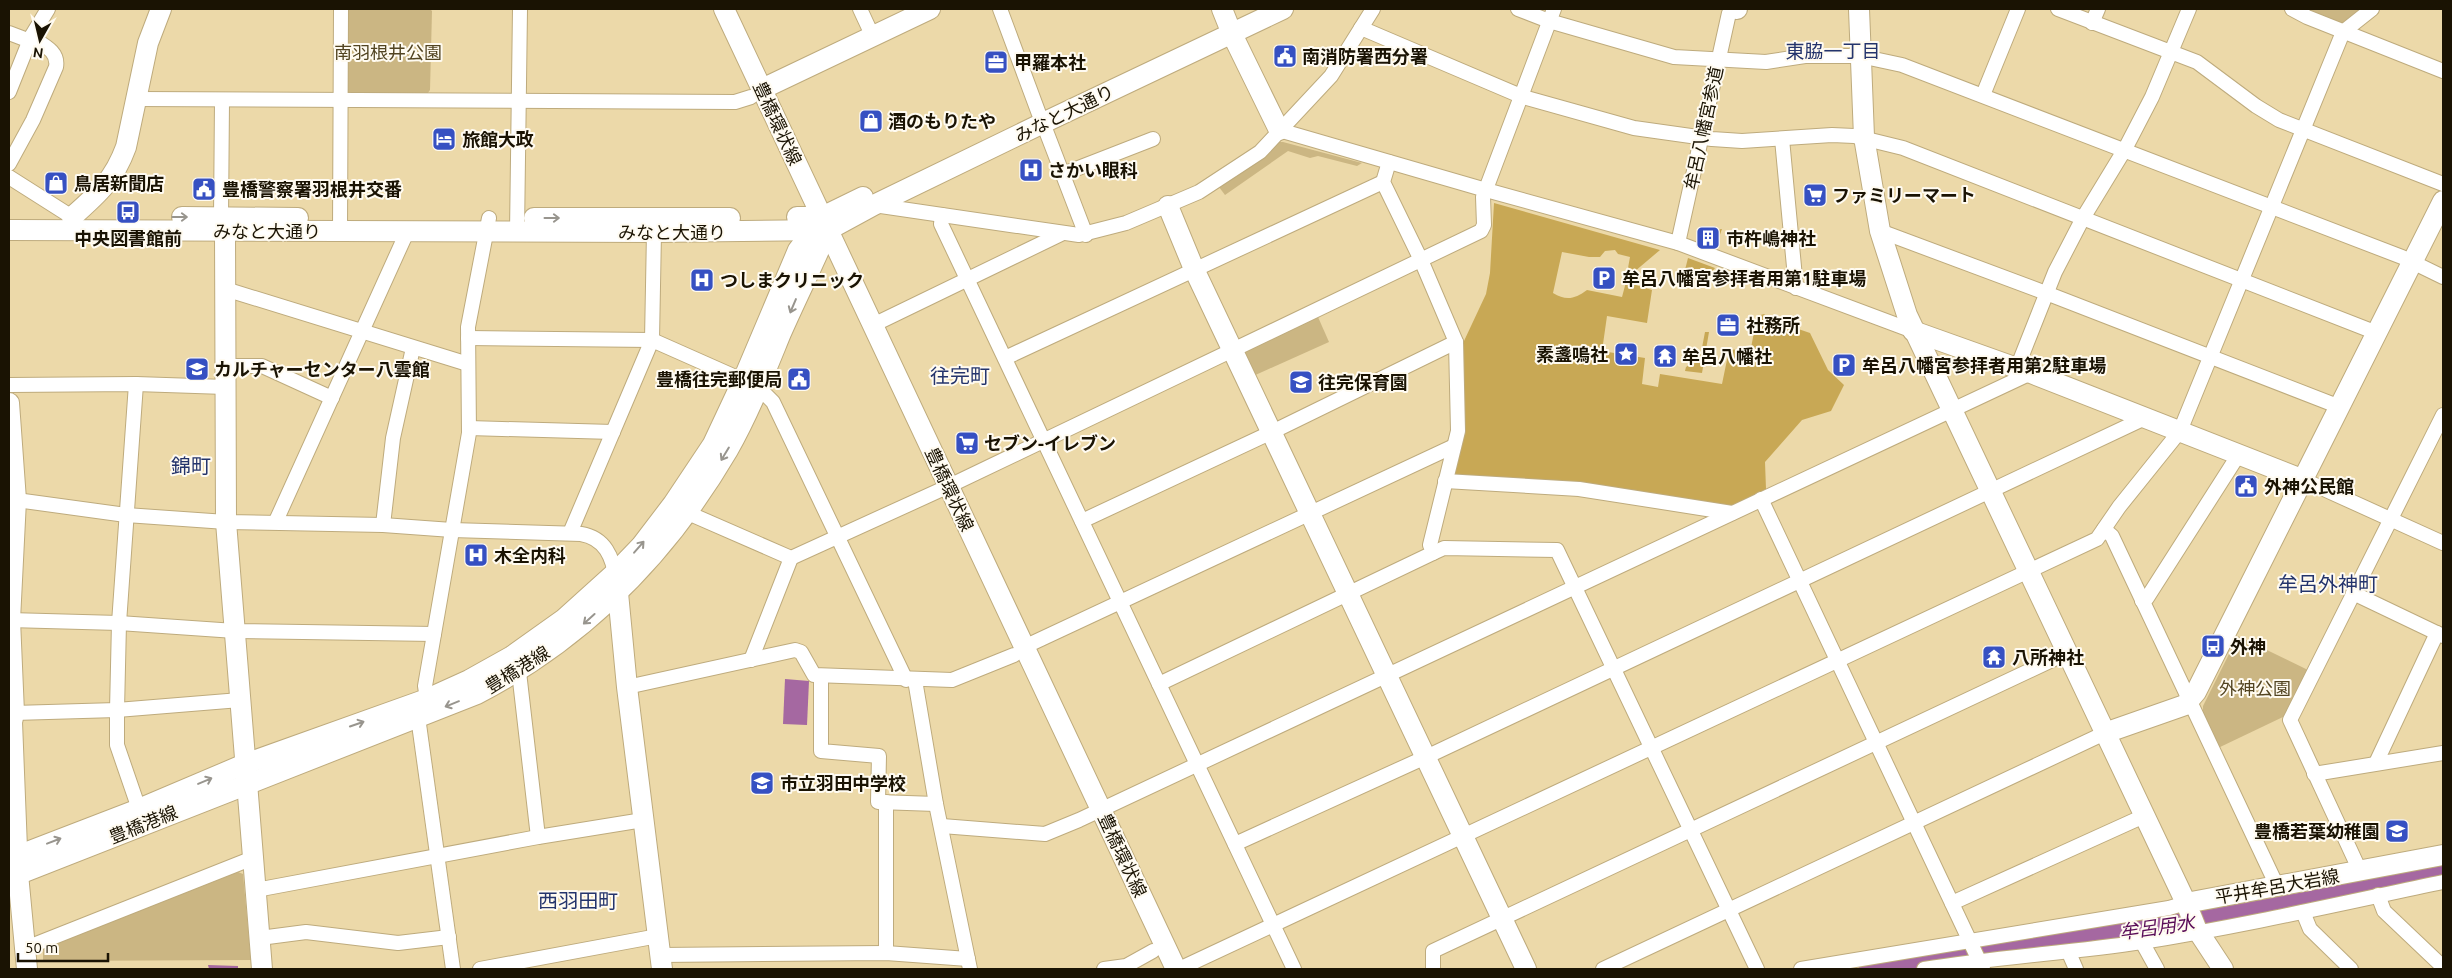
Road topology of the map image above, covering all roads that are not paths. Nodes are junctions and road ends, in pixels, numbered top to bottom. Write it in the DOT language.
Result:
graph roads {
  1 [pos="48,9"];
  2 [pos="161,9"];
  3 [pos="340,9"];
  4 [pos="520,9"];
  5 [pos="710,9"];
  6 [pos="724,9"];
  7 [pos="860,9"];
  8 [pos="930,9"];
  9 [pos="1000,9"];
  10 [pos="1258,9"];
  11 [pos="1283,9"];
  12 [pos="1373,9"];
  13 [pos="1518,9"];
  14 [pos="1859,9"];
  15 [pos="2018,9"];
  16 [pos="2058,9"];
  17 [pos="2098,9"];
  18 [pos="2189,9"];
  19 [pos="2292,9"];
  20 [pos="2372,9"];
  21 [pos="1734,10"];
  22 [pos="1551,15"];
  23 [pos="1227,22"];
  24 [pos="2092,23"];
  25 [pos="1361,28"];
  26 [pos="2344,32"];
  27 [pos="9,33"];
  28 [pos="873,37"];
  29 [pos="30,39"];
  30 [pos="2171,52"];
  31 [pos="1860,56"];
  32 [pos="1718,61"];
  33 [pos="2443,72"];
  34 [pos="9,92"];
  35 [pos="756,93"];
  36 [pos="1983,95"];
  37 [pos="1522,97"];
  38 [pos="136,99"];
  39 [pos="520,99"];
  40 [pos="222,101"];
  41 [pos="341,101"];
  42 [pos="1041,119"];
  43 [pos="2302,129"];
  44 [pos="1279,130"];
  45 [pos="1864,137"];
  46 [pos="1153,139"];
  47 [pos="1701,139"];
  48 [pos="1782,139"];
  49 [pos="2125,149"];
  50 [pos="1389,162"];
  51 [pos="9,164"];
  52 [pos="1063,174"];
  53 [pos="9,177"];
  54 [pos="1383,182"];
  55 [pos="2443,184"];
  56 [pos="1486,190"];
  57 [pos="2443,201"];
  58 [pos="874,206"];
  59 [pos="1168,206"];
  60 [pos="2272,206"];
  61 [pos="942,215"];
  62 [pos="9,216"];
  63 [pos="72,216"];
  64 [pos="2083,218"];
  65 [pos="223,224"];
  66 [pos="340,225"];
  67 [pos="488,225"];
  68 [pos="517,225"];
  69 [pos="819,228"];
  70 [pos="9,230"];
  71 [pos="407,232"];
  72 [pos="654,232"];
  73 [pos="1880,232"];
  74 [pos="1063,233"];
  75 [pos="1086,235"];
  76 [pos="1678,243"];
  77 [pos="1421,260"];
  78 [pos="2413,261"];
  79 [pos="1194,269"];
  80 [pos="2443,277"];
  81 [pos="968,279"];
  82 [pos="2241,280"];
  83 [pos="1796,288"];
  84 [pos="225,289"];
  85 [pos="2046,293"];
  86 [pos="873,326"];
  87 [pos="1913,330"];
  88 [pos="361,331"];
  89 [pos="2377,333"];
  90 [pos="468,338"];
  91 [pos="652,340"];
  92 [pos="1456,342"];
  93 [pos="413,348"];
  94 [pos="1233,350"];
  95 [pos="2209,356"];
  96 [pos="1005,358"];
  97 [pos="468,364"];
  98 [pos="225,366"];
  99 [pos="2024,371"];
  100 [pos="751,383"];
  101 [pos="136,384"];
  102 [pos="9,385"];
  103 [pos="225,387"];
  104 [pos="332,398"];
  105 [pos="9,403"];
  106 [pos="2340,407"];
  107 [pos="1952,409"];
  108 [pos="2443,414"];
  109 [pos="2145,418"];
  110 [pos="469,428"];
  111 [pos="2180,431"];
  112 [pos="613,432"];
  113 [pos="1272,432"];
  114 [pos="2438,437"];
  115 [pos="1043,440"];
  116 [pos="1454,446"];
  117 [pos="2240,454"];
  118 [pos="2304,480"];
  119 [pos="1445,481"];
  120 [pos="943,489"];
  121 [pos="1990,490"];
  122 [pos="1761,499"];
  123 [pos="12,500"];
  124 [pos="688,513"];
  125 [pos="1310,513"];
  126 [pos="1732,513"];
  127 [pos="126,516"];
  128 [pos="2391,519"];
  129 [pos="276,521"];
  130 [pos="1082,521"];
  131 [pos="226,522"];
  132 [pos="383,525"];
  133 [pos="2104,529"];
  134 [pos="452,530"];
  135 [pos="570,533"];
  136 [pos="838,538"];
  137 [pos="2443,544"];
  138 [pos="1433,554"];
  139 [pos="791,558"];
  140 [pos="11,565"];
  141 [pos="2028,572"];
  142 [pos="616,573"];
  143 [pos="1799,580"];
  144 [pos="1576,587"];
  145 [pos="618,593"];
  146 [pos="2353,593"];
  147 [pos="1349,595"];
  148 [pos="2142,601"];
  149 [pos="1120,602"];
  150 [pos="10,620"];
  151 [pos="119,623"];
  152 [pos="235,630"];
  153 [pos="434,634"];
  154 [pos="2440,635"];
  155 [pos="1019,651"];
  156 [pos="2067,653"];
  157 [pos="751,660"];
  158 [pos="1838,660"];
  159 [pos="1613,668"];
  160 [pos="519,672"];
  161 [pos="821,676"];
  162 [pos="1387,676"];
  163 [pos="911,680"];
  164 [pos="1159,684"];
  165 [pos="627,687"];
  166 [pos="240,700"];
  167 [pos="2189,702"];
  168 [pos="422,708"];
  169 [pos="117,710"];
  170 [pos="12,719"];
  171 [pos="2105,733"];
  172 [pos="1876,743"];
  173 [pos="1652,749"];
  174 [pos="2443,753"];
  175 [pos="1426,757"];
  176 [pos="2376,763"];
  177 [pos="1197,764"];
  178 [pos="247,773"];
  179 [pos="2314,774"];
  180 [pos="886,802"];
  181 [pos="936,804"];
  182 [pos="138,809"];
  183 [pos="1095,812"];
  184 [pos="2144,816"];
  185 [pos="643,820"];
  186 [pos="1914,824"];
  187 [pos="942,826"];
  188 [pos="1690,829"];
  189 [pos="1463,836"];
  190 [pos="538,837"];
  191 [pos="1235,844"];
  192 [pos="2443,855"];
  193 [pos="436,856"];
  194 [pos="254,858"];
  195 [pos="13,866"];
  196 [pos="2360,871"];
  197 [pos="2443,882"];
  198 [pos="2277,886"];
  199 [pos="256,890"];
  200 [pos="2378,896"];
  201 [pos="1952,903"];
  202 [pos="1728,912"];
  203 [pos="2303,912"];
  204 [pos="1502,918"];
  205 [pos="2193,919"];
  206 [pos="1274,926"];
  207 [pos="260,938"];
  208 [pos="449,938"];
  209 [pos="2142,942"];
  210 [pos="26,948"];
  211 [pos="1153,951"];
  212 [pos="660,953"];
  213 [pos="886,953"];
  214 [pos="2069,953"];
  215 [pos="1976,954"];
  216 [pos="969,964"];
  217 [pos="2443,967"];
  218 [pos="27,969"];
  219 [pos="262,969"];
  220 [pos="453,969"];
  221 [pos="480,969"];
  222 [pos="1104,969"];
  223 [pos="1161,969"];
  224 [pos="1177,969"];
  225 [pos="1294,969"];
  226 [pos="1433,969"];
  227 [pos="1526,969"];
  228 [pos="1604,969"];
  229 [pos="1757,969"];
  230 [pos="1801,969"];
  231 [pos="1924,969"];
  232 [pos="2076,969"];
  233 [pos="2156,969"];
  234 [pos="2223,969"];
  235 [pos="2351,969"];
  1 -- 29 [label="street"];
  2 -- 38 [label="street"];
  3 -- 41 [label="street"];
  4 -- 39 [label="street"];
  5 -- 35 [label="street, 豊橋環状線"];
  6 -- 35 [label="street, 豊橋環状線"];
  7 -- 28 [label="street"];
  8 -- 28 [label="street"];
  9 -- 42 [label="street"];
  10 -- 23 [label="street, みなと大通り"];
  11 -- 23 [label="street, みなと大通り"];
  12 -- 25 [label="street"];
  13 -- 22 [label="street"];
  14 -- 31 [label="street"];
  15 -- 36 [label="street"];
  16 -- 24 [label="street"];
  17 -- 24 [label="street"];
  18 -- 30 [label="street"];
  19 -- 26 [label="street"];
  20 -- 26 [label="street"];
  21 -- 32 [label="street, 牟呂八幡宮参道"];
  22 -- 32 [label="street"];
  22 -- 37 [label="street"];
  23 -- 42 [label="street, みなと大通り"];
  23 -- 44 [label="street"];
  24 -- 30 [label="street"];
  25 -- 37 [label="street"];
  25 -- 44 [label="street"];
  26 -- 33 [label="street"];
  26 -- 43 [label="street"];
  27 -- 29 [label="street"];
  28 -- 35 [label="street"];
  29 -- 34 [label="street"];
  29 -- 51 [label="street"];
  30 -- 43 [label="street"];
  30 -- 49 [label="street"];
  31 -- 32 [label="street"];
  31 -- 36 [label="street"];
  31 -- 45 [label="street"];
  32 -- 47 [label="street, 牟呂八幡宮参道"];
  35 -- 39 [label="street"];
  35 -- 69 [label="street, 豊橋環状線"];
  36 -- 49 [label="street"];
  37 -- 47 [label="street"];
  37 -- 56 [label="street"];
  38 -- 40 [label="street"];
  38 -- 63 [label="street"];
  39 -- 41 [label="street"];
  39 -- 68 [label="street"];
  40 -- 41 [label="street"];
  40 -- 65 [label="street"];
  41 -- 66 [label="street"];
  42 -- 52 [label="street"];
  42 -- 58 [label="street, みなと大通り"];
  42 -- 69 [label="street, みなと大通り"];
  43 -- 55 [label="street"];
  43 -- 60 [label="street"];
  44 -- 50 [label="street"];
  44 -- 59 [label="street"];
  45 -- 48 [label="street"];
  45 -- 64 [label="street"];
  45 -- 73 [label="street"];
  46 -- 52 [label="street"];
  47 -- 48 [label="street"];
  47 -- 76 [label="street, 牟呂八幡宮参道"];
  48 -- 83 [label="street"];
  49 -- 60 [label="street"];
  49 -- 64 [label="street"];
  50 -- 54 [label="street"];
  50 -- 56 [label="street"];
  52 -- 75 [label="street"];
  53 -- 63 [label="street"];
  54 -- 77 [label="street"];
  54 -- 79 [label="street"];
  56 -- 76 [label="street"];
  56 -- 77 [label="street"];
  57 -- 78 [label="street"];
  58 -- 61 [label="street"];
  58 -- 69 [label="street, みなと大通り"];
  59 -- 75 [label="street"];
  59 -- 79 [label="street"];
  60 -- 78 [label="street"];
  60 -- 82 [label="street"];
  61 -- 74 [label="street"];
  61 -- 81 [label="street"];
  62 -- 63 [label="street, みなと大通り"];
  63 -- 65 [label="street, みなと大通り, one-way"];
  64 -- 82 [label="street"];
  64 -- 85 [label="street"];
  65 -- 66 [label="street, みなと大通り"];
  65 -- 70 [label="street, みなと大通り"];
  65 -- 84 [label="street"];
  66 -- 67 [label="street, みなと大通り"];
  66 -- 71 [label="street, みなと大通り"];
  67 -- 68 [label="street, みなと大通り"];
  67 -- 71 [label="street, みなと大通り"];
  67 -- 90 [label="street"];
  68 -- 69 [label="street, みなと大通り, one-way"];
  68 -- 72 [label="street, みなと大通り"];
  69 -- 72 [label="street, みなと大通り"];
  69 -- 86 [label="street, 豊橋環状線"];
  69 -- 100 [label="street, 豊橋港線"];
  69 -- 120 [label="street, 豊橋環状線"];
  71 -- 88 [label="street"];
  72 -- 91 [label="street"];
  73 -- 85 [label="street"];
  73 -- 87 [label="street"];
  74 -- 75 [label="street"];
  74 -- 81 [label="street"];
  76 -- 83 [label="street"];
  77 -- 92 [label="street"];
  77 -- 94 [label="street"];
  78 -- 80 [label="street"];
  78 -- 89 [label="street"];
  79 -- 94 [label="street"];
  79 -- 96 [label="street"];
  81 -- 86 [label="street"];
  81 -- 96 [label="street"];
  82 -- 89 [label="street"];
  82 -- 95 [label="street"];
  83 -- 87 [label="street"];
  84 -- 88 [label="street"];
  84 -- 98 [label="street"];
  85 -- 95 [label="street"];
  85 -- 99 [label="street"];
  86 -- 120 [label="street, 豊橋環状線"];
  87 -- 99 [label="street"];
  87 -- 107 [label="street"];
  88 -- 93 [label="street"];
  88 -- 104 [label="street"];
  89 -- 106 [label="street"];
  90 -- 91 [label="street"];
  90 -- 97 [label="street"];
  91 -- 100 [label="street"];
  91 -- 112 [label="street"];
  92 -- 113 [label="street"];
  92 -- 116 [label="street"];
  93 -- 97 [label="street"];
  93 -- 132 [label="street"];
  94 -- 113 [label="street"];
  94 -- 115 [label="street"];
  95 -- 106 [label="street"];
  95 -- 111 [label="street"];
  96 -- 115 [label="street"];
  97 -- 110 [label="street"];
  98 -- 103 [label="street"];
  98 -- 104 [label="street"];
  99 -- 107 [label="street"];
  99 -- 109 [label="street"];
  100 -- 124 [label="street, 豊橋港線, one-way"];
  100 -- 136 [label="street"];
  142 -- 100 [label="street, 豊橋港線, one-way"];
  101 -- 102 [label="street"];
  101 -- 103 [label="street"];
  101 -- 127 [label="street"];
  103 -- 131 [label="street"];
  104 -- 129 [label="street"];
  105 -- 123 [label="street"];
  106 -- 118 [label="street"];
  107 -- 121 [label="street"];
  107 -- 122 [label="street"];
  108 -- 114 [label="street"];
  109 -- 111 [label="street"];
  109 -- 121 [label="street"];
  110 -- 112 [label="street"];
  110 -- 134 [label="street"];
  111 -- 117 [label="street"];
  111 -- 133 [label="street"];
  112 -- 135 [label="street"];
  113 -- 125 [label="street"];
  113 -- 130 [label="street"];
  114 -- 128 [label="street"];
  115 -- 120 [label="street"];
  115 -- 130 [label="street"];
  116 -- 119 [label="street"];
  116 -- 125 [label="street"];
  117 -- 118 [label="street"];
  117 -- 148 [label="street"];
  118 -- 128 [label="street"];
  118 -- 167 [label="street"];
  119 -- 126 [label="street"];
  119 -- 138 [label="street"];
  120 -- 136 [label="street"];
  120 -- 155 [label="street, 豊橋環状線"];
  121 -- 141 [label="street"];
  121 -- 143 [label="street"];
  122 -- 126 [label="street"];
  122 -- 143 [label="street"];
  123 -- 127 [label="street"];
  123 -- 140 [label="street"];
  124 -- 139 [label="street"];
  124 -- 145 [label="street, 豊橋港線"];
  125 -- 147 [label="street"];
  125 -- 149 [label="street"];
  126 -- 144 [label="street"];
  127 -- 131 [label="street"];
  127 -- 151 [label="street"];
  128 -- 137 [label="street"];
  128 -- 146 [label="street"];
  129 -- 131 [label="street"];
  129 -- 132 [label="street"];
  130 -- 149 [label="street"];
  131 -- 152 [label="street"];
  132 -- 134 [label="street"];
  133 -- 141 [label="street"];
  133 -- 148 [label="street"];
  134 -- 135 [label="street"];
  134 -- 153 [label="street"];
  135 -- 142 [label="street"];
  136 -- 139 [label="street"];
  136 -- 163 [label="street"];
  138 -- 144 [label="street"];
  138 -- 147 [label="street"];
  139 -- 157 [label="street"];
  140 -- 150 [label="street"];
  141 -- 156 [label="street"];
  141 -- 158 [label="street"];
  142 -- 145 [label="street"];
  142 -- 168 [label="street, 豊橋港線"];
  143 -- 158 [label="street"];
  143 -- 159 [label="street"];
  144 -- 159 [label="street"];
  144 -- 162 [label="street"];
  145 -- 160 [label="street, 豊橋港線, one-way"];
  145 -- 165 [label="street"];
  146 -- 154 [label="street"];
  146 -- 179 [label="street"];
  147 -- 162 [label="street"];
  147 -- 164 [label="street"];
  148 -- 167 [label="street"];
  149 -- 155 [label="street"];
  149 -- 164 [label="street"];
  150 -- 151 [label="street"];
  150 -- 170 [label="street"];
  151 -- 152 [label="street"];
  151 -- 169 [label="street"];
  152 -- 153 [label="street"];
  152 -- 166 [label="street"];
  153 -- 168 [label="street"];
  154 -- 176 [label="street"];
  155 -- 163 [label="street"];
  155 -- 183 [label="street, 豊橋環状線"];
  156 -- 171 [label="street"];
  156 -- 172 [label="street"];
  157 -- 161 [label="street"];
  157 -- 165 [label="street"];
  158 -- 172 [label="street"];
  158 -- 173 [label="street"];
  159 -- 173 [label="street"];
  159 -- 175 [label="street"];
  160 -- 168 [label="street, 豊橋港線, one-way"];
  160 -- 190 [label="street"];
  161 -- 163 [label="street"];
  161 -- 180 [label="street"];
  162 -- 175 [label="street"];
  162 -- 177 [label="street"];
  163 -- 181 [label="street"];
  164 -- 177 [label="street"];
  165 -- 185 [label="street"];
  166 -- 169 [label="street"];
  166 -- 178 [label="street"];
  167 -- 171 [label="street"];
  167 -- 198 [label="street"];
  168 -- 178 [label="street, 豊橋港線"];
  168 -- 193 [label="street"];
  169 -- 170 [label="street"];
  169 -- 182 [label="street"];
  170 -- 195 [label="street"];
  171 -- 184 [label="street"];
  171 -- 186 [label="street"];
  172 -- 186 [label="street"];
  172 -- 188 [label="street"];
  173 -- 188 [label="street"];
  173 -- 189 [label="street"];
  174 -- 176 [label="street"];
  175 -- 189 [label="street"];
  175 -- 191 [label="street"];
  176 -- 179 [label="street"];
  177 -- 183 [label="street"];
  177 -- 191 [label="street"];
  182 -- 178 [label="street, 豊橋港線, one-way"];
  178 -- 194 [label="street"];
  178 -- 195 [label="street, 豊橋港線"];
  179 -- 196 [label="street"];
  180 -- 181 [label="street"];
  180 -- 213 [label="street"];
  181 -- 187 [label="street"];
  195 -- 182 [label="street, 豊橋港線, one-way"];
  183 -- 187 [label="street"];
  183 -- 211 [label="street, 豊橋環状線"];
  183 -- 224 [label="street, 豊橋環状線"];
  184 -- 201 [label="street"];
  184 -- 205 [label="street"];
  185 -- 190 [label="street"];
  185 -- 212 [label="street"];
  186 -- 201 [label="street"];
  186 -- 202 [label="street"];
  187 -- 216 [label="street"];
  188 -- 202 [label="street"];
  188 -- 204 [label="street"];
  189 -- 204 [label="street"];
  189 -- 206 [label="street"];
  190 -- 193 [label="street"];
  191 -- 206 [label="street"];
  192 -- 196 [label="street, 平井牟呂大岩線"];
  193 -- 199 [label="street"];
  193 -- 208 [label="street"];
  194 -- 199 [label="street"];
  194 -- 210 [label="street"];
  195 -- 210 [label="street"];
  196 -- 198 [label="street, 平井牟呂大岩線"];
  197 -- 200 [label="street"];
  198 -- 205 [label="street, 平井牟呂大岩線"];
  199 -- 207 [label="street"];
  200 -- 203 [label="street"];
  200 -- 217 [label="street"];
  201 -- 215 [label="street"];
  202 -- 228 [label="street"];
  202 -- 229 [label="street"];
  203 -- 205 [label="street"];
  203 -- 235 [label="street"];
  204 -- 226 [label="street"];
  204 -- 227 [label="street"];
  205 -- 209 [label="street"];
  205 -- 215 [label="street"];
  205 -- 234 [label="street"];
  206 -- 224 [label="street"];
  206 -- 225 [label="street"];
  207 -- 208 [label="street"];
  207 -- 219 [label="street"];
  208 -- 220 [label="street"];
  209 -- 214 [label="street"];
  209 -- 233 [label="street"];
  210 -- 218 [label="street"];
  211 -- 222 [label="street"];
  211 -- 223 [label="street, 豊橋環状線"];
  212 -- 213 [label="street"];
  212 -- 221 [label="street"];
  213 -- 216 [label="street"];
  214 -- 215 [label="street"];
  214 -- 232 [label="street"];
  215 -- 230 [label="street"];
  215 -- 231 [label="street"];
}
